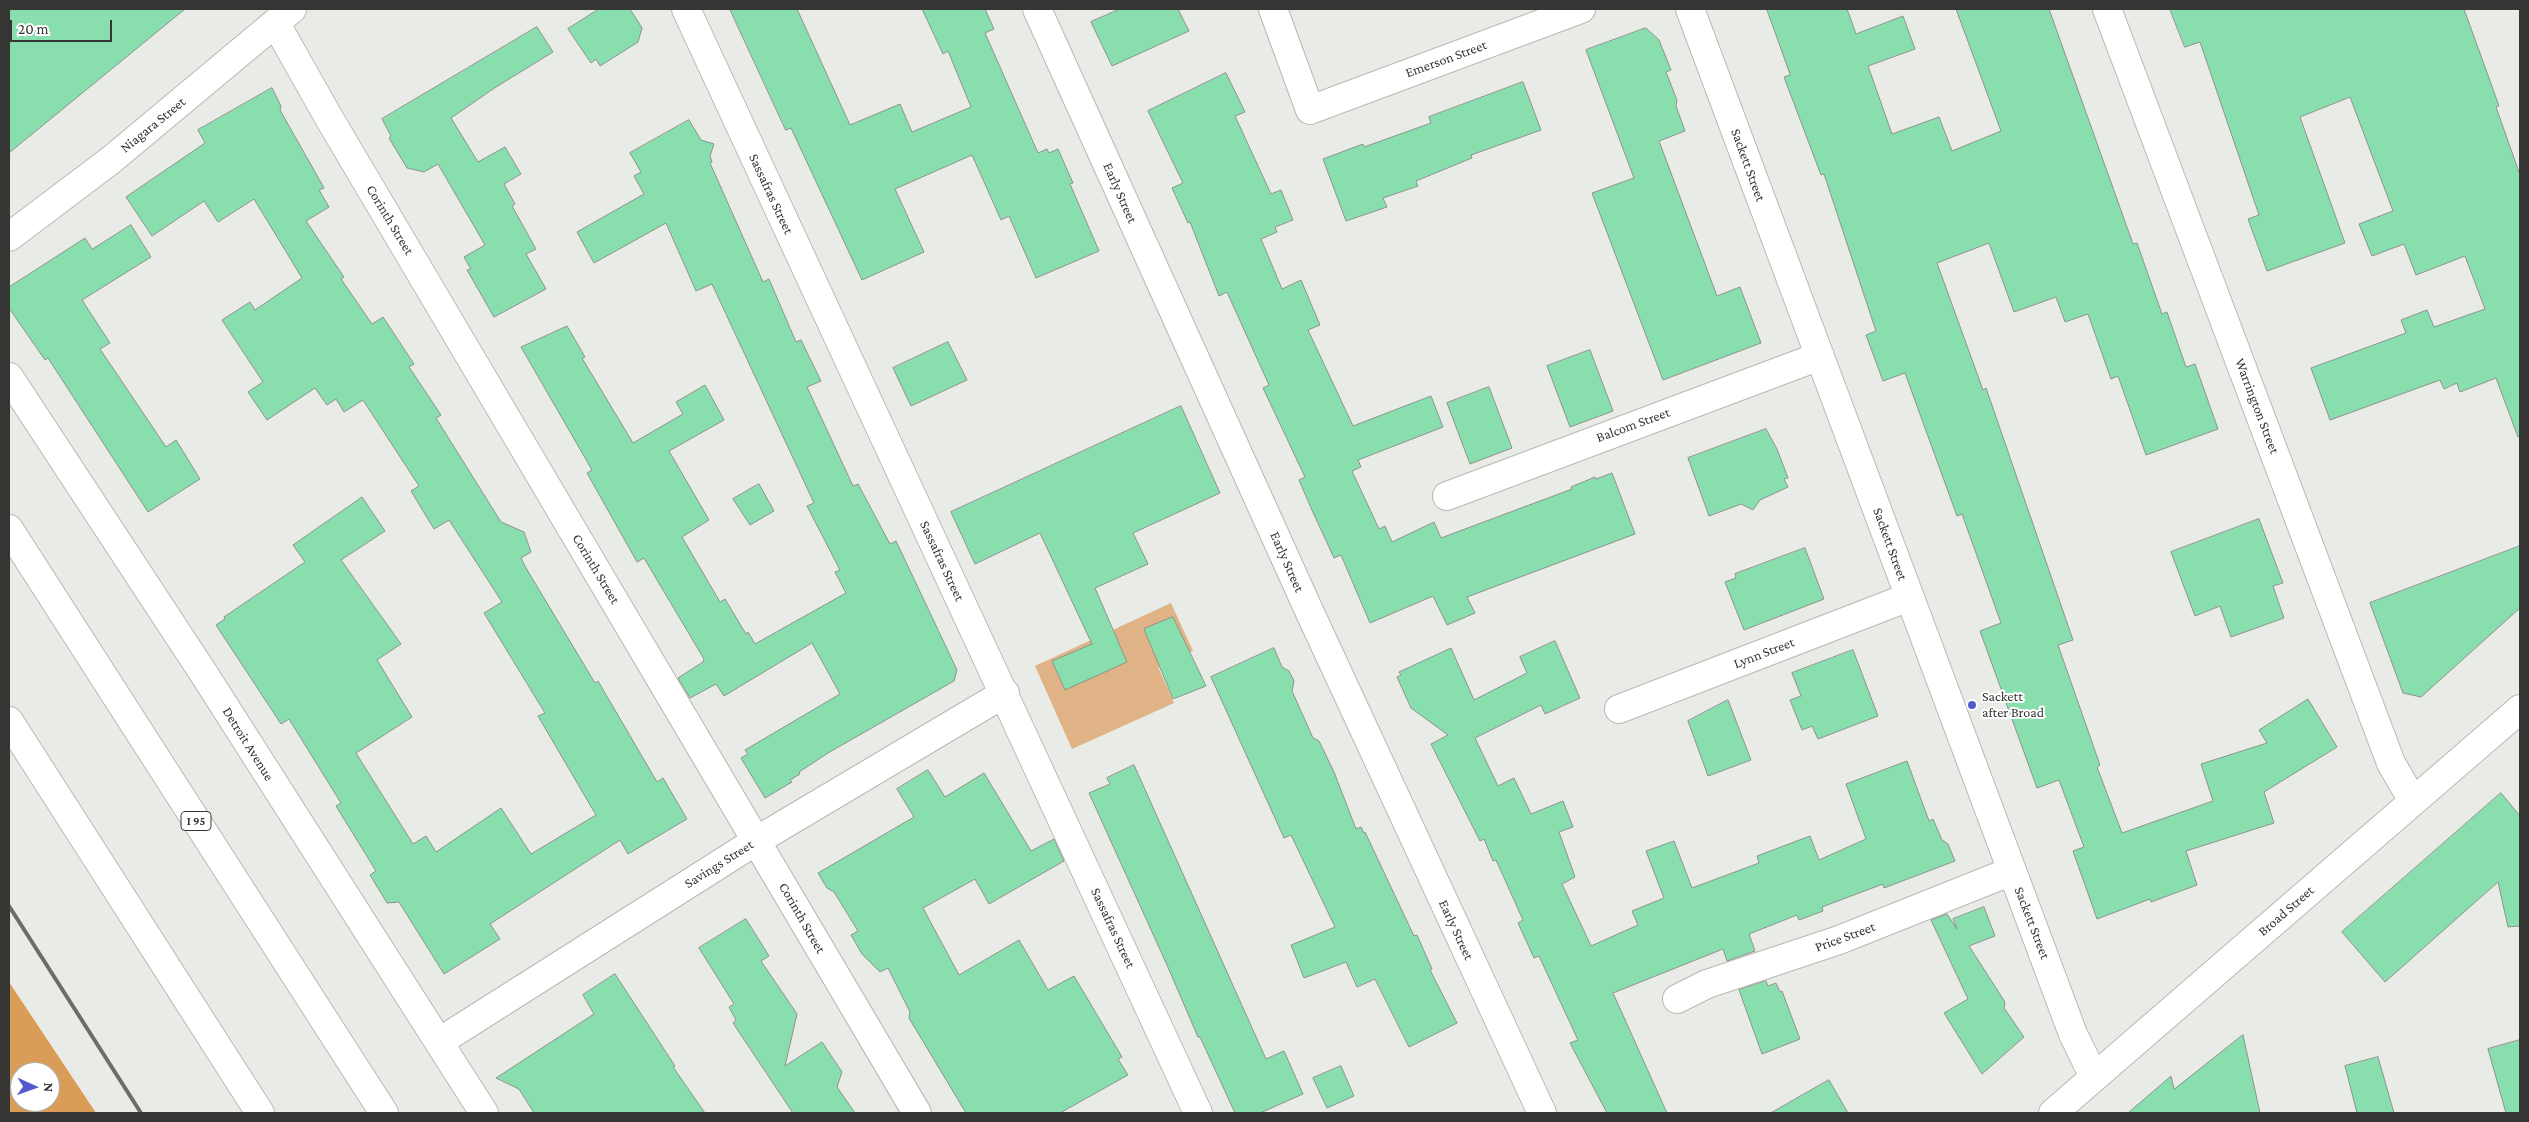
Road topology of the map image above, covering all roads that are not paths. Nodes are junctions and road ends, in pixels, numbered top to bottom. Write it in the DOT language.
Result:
graph roads {
  1 [pos="686,9"];
  2 [pos="1037,9"];
  3 [pos="1273,9"];
  4 [pos="1582,9"];
  5 [pos="1690,9"];
  6 [pos="2107,9"];
  7 [pos="284,16"];
  8 [pos="9,237"];
  9 [pos="1820,356"];
  10 [pos="9,376"];
  11 [pos="1447,496"];
  12 [pos="9,529"];
  13 [pos="1909,597"];
  14 [pos="1005,694"];
  15 [pos="1619,709"];
  16 [pos="2520,709"];
  17 [pos="9,722"];
  18 [pos="2413,801"];
  19 [pos="756,841"];
  20 [pos="2012,871"];
  21 [pos="1677,999"];
  22 [pos="438,1042"];
  23 [pos="2094,1077"];
  24 [pos="260,1113"];
  25 [pos="384,1113"];
  26 [pos="484,1113"];
  27 [pos="916,1113"];
  28 [pos="1198,1113"];
  29 [pos="1542,1113"];
  30 [pos="2053,1113"];
  1 -- 14 [label="main road, Sassafras Street"];
  2 -- 29 [label="main road, Early Street"];
  3 -- 4 [label="main road, Emerson Street"];
  5 -- 9 [label="main road, Sackett Street"];
  6 -- 18 [label="main road, Warrington Street"];
  7 -- 8 [label="main road, Niagara Street"];
  7 -- 19 [label="main road, Corinth Street"];
  9 -- 11 [label="main road, Balcom Street"];
  9 -- 13 [label="main road, Sackett Street"];
  10 -- 22 [label="main road, Detroit Avenue"];
  12 -- 25 [label="main road, I 95"];
  13 -- 15 [label="main road, Lynn Street"];
  13 -- 20 [label="main road, Sackett Street"];
  14 -- 19 [label="main road, Savings Street"];
  14 -- 28 [label="main road, Sassafras Street"];
  16 -- 18 [label="main road, Broad Street"];
  17 -- 24 [label="main road"];
  18 -- 23 [label="main road, Broad Street"];
  19 -- 22 [label="main road, Savings Street"];
  19 -- 27 [label="main road, Corinth Street"];
  20 -- 21 [label="main road, Price Street"];
  20 -- 23 [label="main road, Sackett Street"];
  22 -- 26 [label="main road, Detroit Avenue"];
  23 -- 30 [label="main road, Broad Street"];
}
